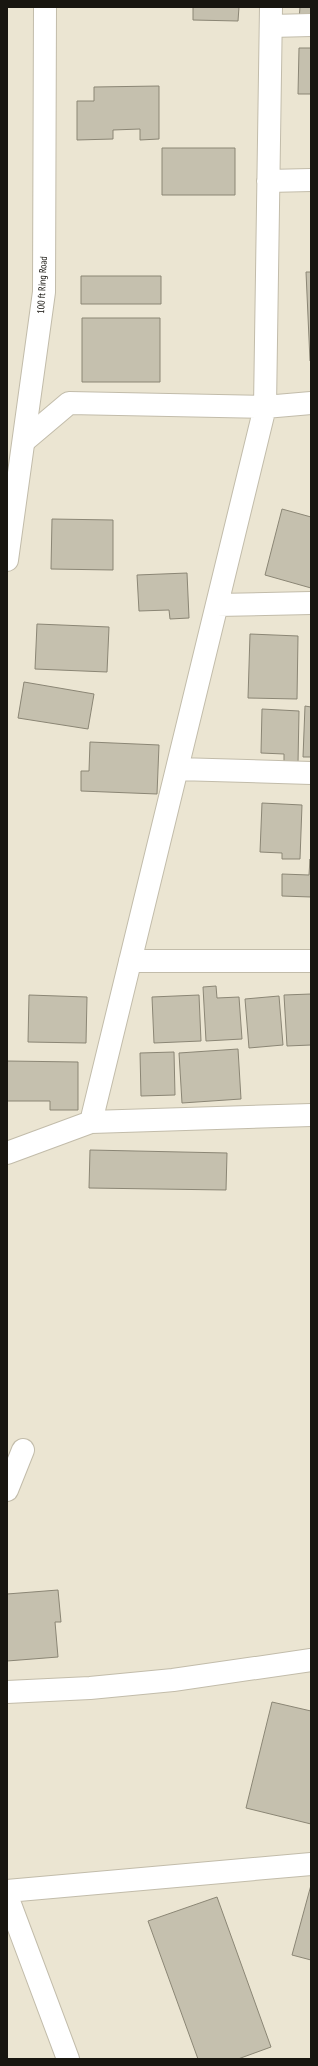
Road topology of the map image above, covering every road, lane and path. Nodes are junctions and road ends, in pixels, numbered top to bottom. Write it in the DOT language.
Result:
graph roads {
  1 [pos="45,7"];
  2 [pos="271,16"];
  3 [pos="311,25"];
  4 [pos="311,180"];
  5 [pos="268,181"];
  6 [pos="311,403"];
  7 [pos="265,407"];
  8 [pos="16,443"];
  9 [pos="7,560"];
  10 [pos="311,603"];
  11 [pos="217,605"];
  12 [pos="177,769"];
  13 [pos="311,773"];
  14 [pos="130,961"];
  15 [pos="311,961"];
  16 [pos="311,1115"];
  17 [pos="91,1122"];
  18 [pos="7,1152"];
  19 [pos="23,1450"];
  20 [pos="7,1490"];
  21 [pos="311,1660"];
  22 [pos="7,1692"];
  23 [pos="311,1864"];
  24 [pos="7,1891"];
  25 [pos="7,1896"];
  26 [pos="68,2059"];
  1 -- 8 [label="street, 100 ft Ring Road"];
  2 -- 3 [label="street"];
  2 -- 5 [label="street"];
  4 -- 5 [label="street"];
  5 -- 7 [label="street"];
  6 -- 7 [label="street"];
  7 -- 8 [label="street"];
  7 -- 11 [label="street"];
  8 -- 9 [label="street, 100 ft Ring Road"];
  10 -- 11 [label="street"];
  11 -- 12 [label="street"];
  12 -- 13 [label="street"];
  12 -- 14 [label="street"];
  14 -- 15 [label="street"];
  14 -- 17 [label="street"];
  16 -- 17 [label="street"];
  17 -- 18 [label="street"];
  19 -- 20 [label="street"];
  21 -- 22 [label="street"];
  23 -- 24 [label="street"];
  25 -- 26 [label="street"];
}
